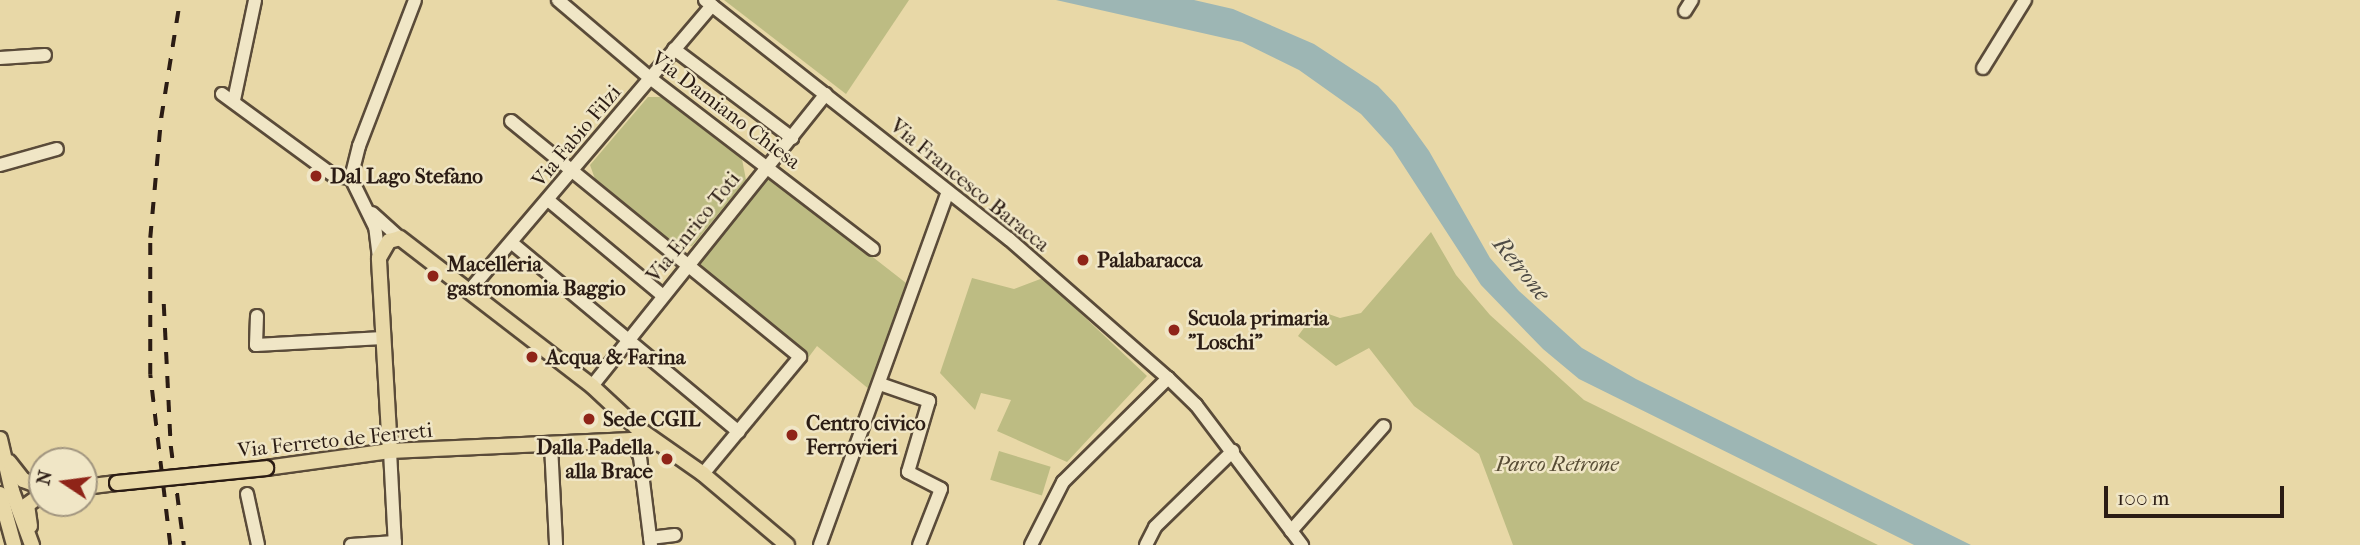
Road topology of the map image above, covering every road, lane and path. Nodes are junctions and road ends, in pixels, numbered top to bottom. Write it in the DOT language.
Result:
graph roads {
  1 [pos="255,0"];
  2 [pos="415,0"];
  3 [pos="558,0"];
  4 [pos="2025,0"];
  5 [pos="708,3"];
  6 [pos="674,49"];
  7 [pos="45,55"];
  8 [pos="0,58"];
  9 [pos="1983,68"];
  10 [pos="650,78"];
  11 [pos="826,94"];
  12 [pos="511,121"];
  13 [pos="792,138"];
  14 [pos="57,149"];
  15 [pos="0,165"];
  16 [pos="768,166"];
  17 [pos="573,172"];
  18 [pos="351,178"];
  19 [pos="947,194"];
  20 [pos="548,200"];
  21 [pos="369,210"];
  22 [pos="400,238"];
  23 [pos="512,243"];
  24 [pos="873,249"];
  25 [pos="379,257"];
  26 [pos="687,265"];
  27 [pos="469,291"];
  28 [pos="662,295"];
  29 [pos="257,316"];
  30 [pos="383,338"];
  31 [pos="625,341"];
  32 [pos="1168,378"];
  33 [pos="880,384"];
  34 [pos="592,386"];
  35 [pos="1384,426"];
  36 [pos="738,432"];
  37 [pos="634,433"];
  38 [pos="2,445"];
  39 [pos="551,445"];
  40 [pos="390,451"];
  41 [pos="1233,452"];
  42 [pos="703,474"];
  43 [pos="28,482"];
  44 [pos="98,486"];
  45 [pos="28,493"];
  46 [pos="247,494"];
  47 [pos="3,496"];
  48 [pos="28,517"];
  49 [pos="1291,531"];
  50 [pos="675,535"];
  51 [pos="650,541"];
  52 [pos="395,543"];
  53 [pos="14,545"];
  54 [pos="32,545"];
  55 [pos="258,545"];
  56 [pos="351,545"];
  57 [pos="556,545"];
  58 [pos="787,545"];
  59 [pos="820,545"];
  60 [pos="919,545"];
  61 [pos="1031,545"];
  62 [pos="1146,545"];
  63 [pos="1303,545"];
  1 -- 18 [label="street"];
  2 -- 18 [label="street"];
  3 -- 10 [label="street, Via Damiano Chiesa"];
  4 -- 9 [label="street"];
  5 -- 6 [label="street, Via Fabio Filzi"];
  5 -- 11 [label="street, Via Francesco Baracca"];
  6 -- 10 [label="street, Via Fabio Filzi"];
  6 -- 13 [label="street"];
  7 -- 8 [label="street"];
  10 -- 16 [label="street, Via Damiano Chiesa"];
  10 -- 17 [label="street, Via Fabio Filzi"];
  11 -- 13 [label="street, Via Enrico Toti"];
  11 -- 19 [label="street, Via Francesco Baracca"];
  12 -- 17 [label="street"];
  13 -- 16 [label="street, Via Enrico Toti"];
  14 -- 15 [label="street"];
  16 -- 24 [label="street, Via Damiano Chiesa"];
  16 -- 26 [label="street, Via Enrico Toti"];
  17 -- 20 [label="street, Via Fabio Filzi"];
  17 -- 26 [label="street"];
  18 -- 21 [label="street"];
  19 -- 32 [label="street, Via Francesco Baracca"];
  19 -- 33 [label="street"];
  20 -- 23 [label="street, Via Fabio Filzi"];
  20 -- 28 [label="street"];
  21 -- 22 [label="street"];
  21 -- 25 [label="street"];
  22 -- 25 [label="main road"];
  22 -- 27 [label="main road"];
  23 -- 27 [label="street, Via Fabio Filzi"];
  23 -- 31 [label="street"];
  25 -- 30 [label="main road"];
  26 -- 28 [label="street, Via Enrico Toti"];
  26 -- 36 [label="street"];
  27 -- 34 [label="main road"];
  28 -- 31 [label="street, Via Enrico Toti"];
  29 -- 30 [label="street"];
  30 -- 40 [label="main road"];
  31 -- 34 [label="street, Via Enrico Toti"];
  31 -- 36 [label="street"];
  32 -- 41 [label="street, Via Francesco Baracca"];
  32 -- 61 [label="street"];
  33 -- 59 [label="street"];
  33 -- 60 [label="street"];
  34 -- 37 [label="main road"];
  35 -- 49 [label="street"];
  36 -- 42 [label="street"];
  37 -- 39 [label="main road, Via Ferreto de Ferreti"];
  37 -- 42 [label="main road, Via Ferreto de Ferreti"];
  37 -- 51 [label="street"];
  38 -- 43 [label="main road"];
  38 -- 47 [label="main road"];
  39 -- 40 [label="main road, Via Ferreto de Ferreti"];
  39 -- 57 [label="street"];
  40 -- 44 [label="main road, Via Ferreto de Ferreti, bridge"];
  40 -- 52 [label="street"];
  41 -- 49 [label="street, Via Francesco Baracca"];
  41 -- 62 [label="street"];
  42 -- 58 [label="main road"];
  45 -- 47 [label="main road"];
  46 -- 55 [label="street"];
  47 -- 53 [label="main road"];
  47 -- 54 [label="main road"];
  48 -- 54 [label="main road"];
  49 -- 63 [label="street, Via Francesco Baracca"];
  50 -- 51 [label="street"];
  52 -- 56 [label="street"];
}
